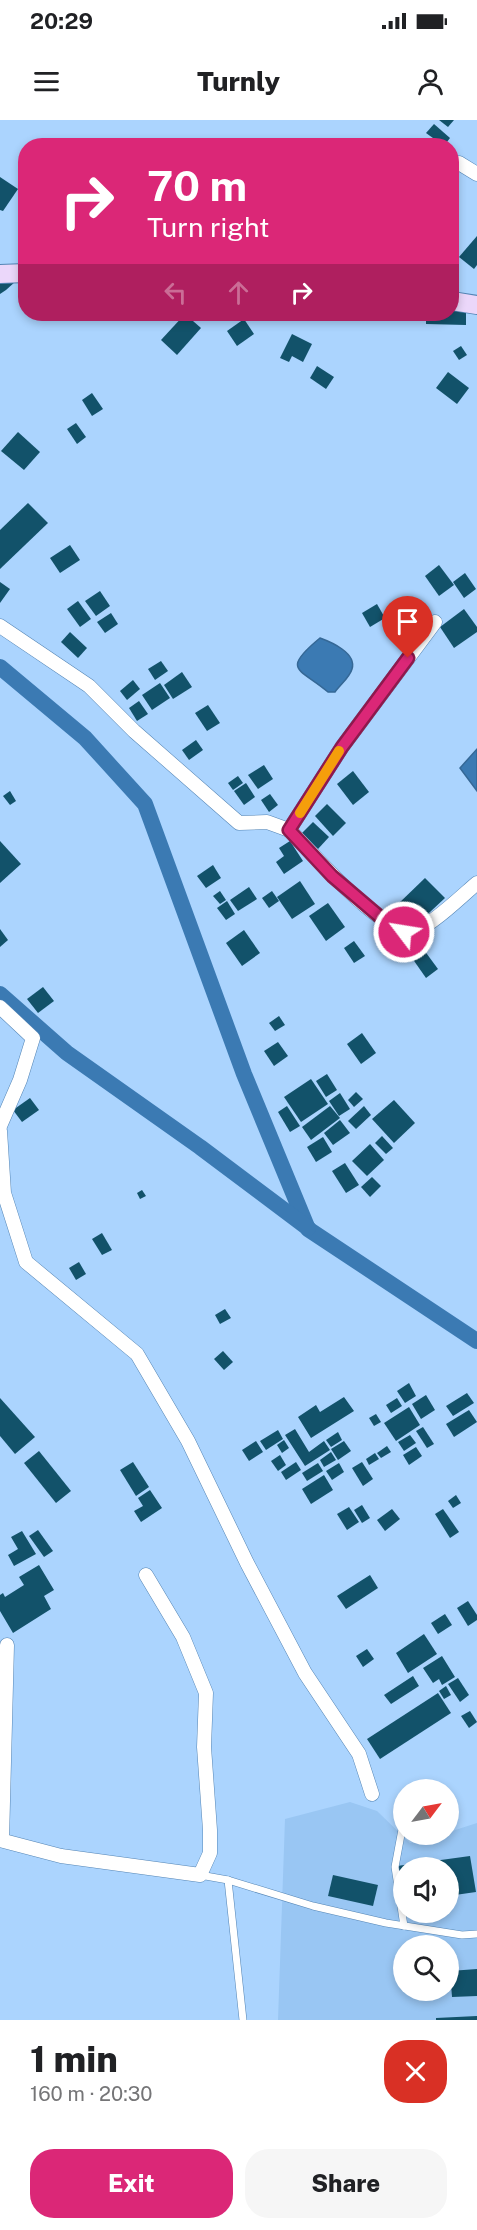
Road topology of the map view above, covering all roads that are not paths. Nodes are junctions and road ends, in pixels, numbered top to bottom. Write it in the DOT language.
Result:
graph roads {
  1 [pos="459,163"];
  2 [pos="477,174"];
  3 [pos="18,273"];
  4 [pos="0,274"];
  5 [pos="459,301"];
  6 [pos="477,304"];
  7 [pos="435,622"];
  8 [pos="0,626"];
  9 [pos="289,830"];
  10 [pos="477,883"];
  11 [pos="0,1007"];
  12 [pos="0,1126"];
  13 [pos="0,1131"];
  14 [pos="146,1575"];
  15 [pos="7,1645"];
  16 [pos="372,1794"];
  17 [pos="1,1840"];
  18 [pos="399,1845"];
  19 [pos="200,1875"];
  20 [pos="228,1880"];
  21 [pos="405,1926"];
  22 [pos="477,1934"];
  23 [pos="243,2020"];
  1 -- 2 [label="street"];
  3 -- 4 [label="main road"];
  5 -- 6 [label="main road"];
  7 -- 9 [label="street"];
  8 -- 9 [label="street"];
  9 -- 10 [label="street"];
  11 -- 12 [label="street"];
  13 -- 16 [label="street"];
  14 -- 19 [label="street"];
  15 -- 17 [label="street"];
  17 -- 19 [label="street"];
  18 -- 21 [label="lane"];
  19 -- 20 [label="lane"];
  20 -- 21 [label="lane"];
  20 -- 23 [label="lane"];
  21 -- 22 [label="lane"];
}
